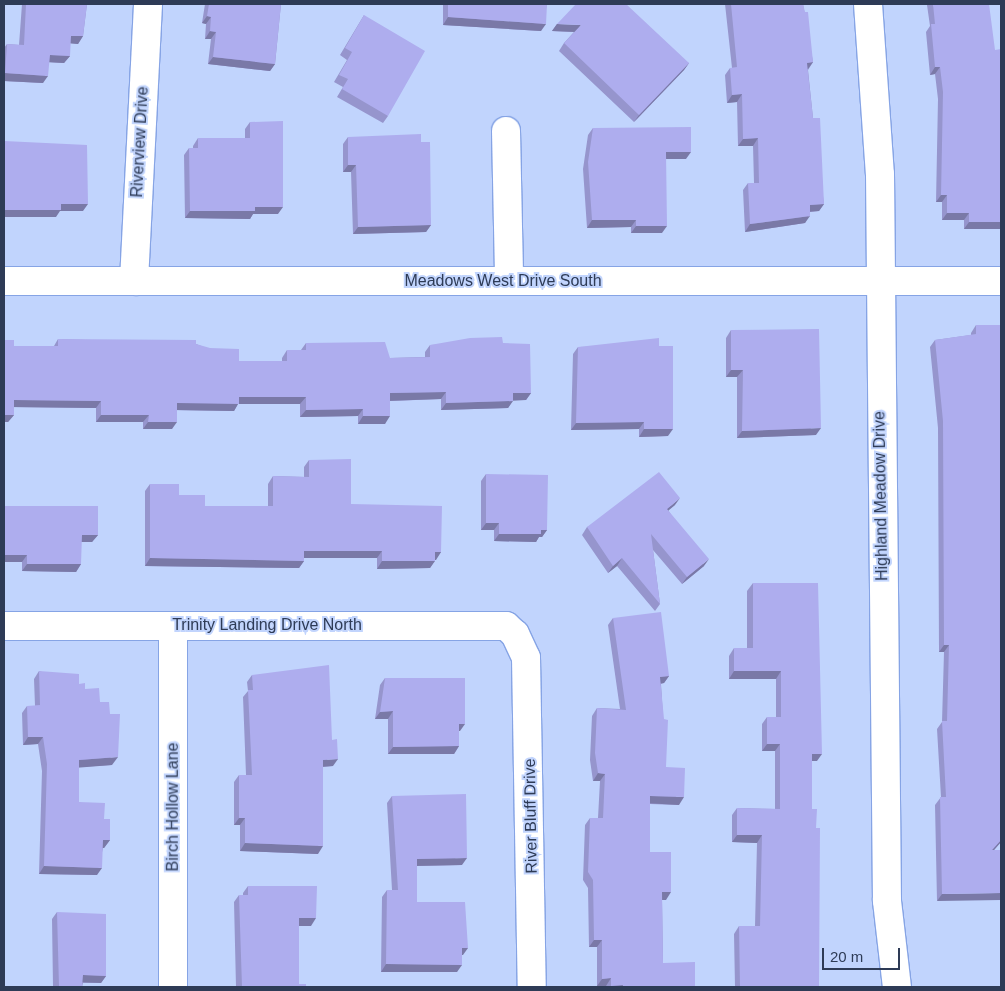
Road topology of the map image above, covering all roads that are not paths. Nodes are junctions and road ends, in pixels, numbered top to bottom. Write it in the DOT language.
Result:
graph roads {
  1 [pos="148,4"];
  2 [pos="868,4"];
  3 [pos="506,131"];
  4 [pos="509,280"];
  5 [pos="4,281"];
  6 [pos="134,281"];
  7 [pos="1001,281"];
  8 [pos="879,284"];
  9 [pos="4,626"];
  10 [pos="173,626"];
  11 [pos="522,645"];
  12 [pos="173,987"];
  13 [pos="532,987"];
  14 [pos="897,987"];
  1 -- 6 [label="street, Riverview Drive"];
  2 -- 8 [label="street, Highland Meadow Drive"];
  3 -- 4 [label="street"];
  4 -- 6 [label="street, Meadows West Drive South"];
  4 -- 8 [label="street, Meadows West Drive South"];
  5 -- 6 [label="street, Meadows West Drive South"];
  7 -- 8 [label="street, Meadows West Drive South"];
  8 -- 14 [label="street, Highland Meadow Drive"];
  9 -- 10 [label="street, Trinity Landing Drive North"];
  10 -- 11 [label="street, Trinity Landing Drive North"];
  10 -- 12 [label="street, Birch Hollow Lane"];
  11 -- 13 [label="street, River Bluff Drive"];
}
